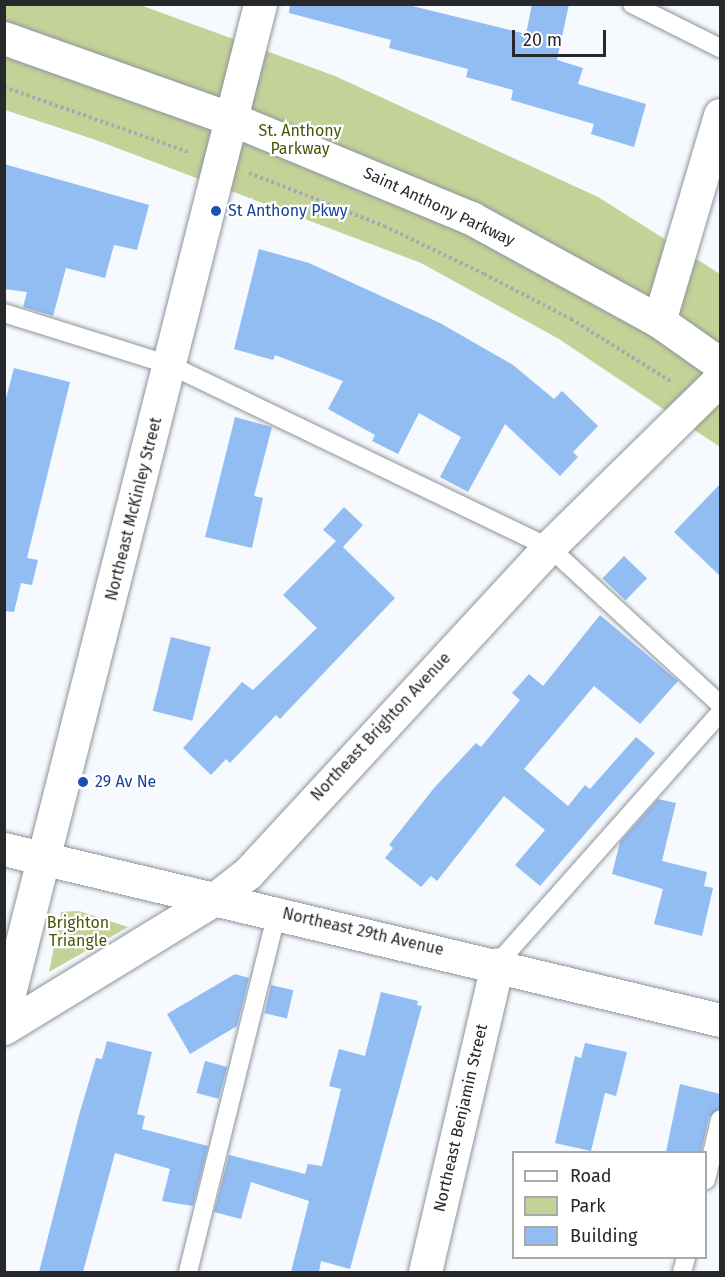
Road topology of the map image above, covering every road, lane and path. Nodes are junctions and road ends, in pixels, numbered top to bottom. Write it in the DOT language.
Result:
graph roads {
  1 [pos="260,4"];
  2 [pos="632,4"];
  3 [pos="4,38"];
  4 [pos="720,48"];
  5 [pos="4,87"];
  6 [pos="720,115"];
  7 [pos="232,119"];
  8 [pos="184,151"];
  9 [pos="256,176"];
  10 [pos="4,313"];
  11 [pos="659,321"];
  12 [pos="720,364"];
  13 [pos="170,365"];
  14 [pos="720,379"];
  15 [pos="674,383"];
  16 [pos="549,547"];
  17 [pos="720,704"];
  18 [pos="720,714"];
  19 [pos="4,849"];
  20 [pos="44,859"];
  21 [pos="216,898"];
  22 [pos="277,912"];
  23 [pos="497,964"];
  24 [pos="4,1013"];
  25 [pos="720,1020"];
  26 [pos="4,1028"];
  27 [pos="720,1120"];
  28 [pos="707,1172"];
  29 [pos="188,1272"];
  30 [pos="425,1272"];
  1 -- 7 [label="street, Northeast McKinley Street"];
  2 -- 4 [label="lane"];
  3 -- 7 [label="street, Saint Anthony Parkway"];
  5 -- 8 [label="path"];
  6 -- 11 [label="street"];
  7 -- 11 [label="street, Saint Anthony Parkway"];
  7 -- 13 [label="street, Northeast McKinley Street"];
  9 -- 15 [label="path"];
  10 -- 13 [label="lane"];
  11 -- 12 [label="street, Saint Anthony Parkway"];
  13 -- 16 [label="lane"];
  13 -- 20 [label="street, Northeast McKinley Street"];
  14 -- 16 [label="street, Northeast Brighton Avenue"];
  16 -- 17 [label="lane"];
  16 -- 21 [label="street, Northeast Brighton Avenue"];
  18 -- 23 [label="lane"];
  19 -- 20 [label="street, Northeast 29th Avenue"];
  20 -- 21 [label="street, Northeast 29th Avenue"];
  20 -- 24 [label="street, Northeast McKinley Street"];
  21 -- 22 [label="street, Northeast 29th Avenue"];
  21 -- 26 [label="street, Northeast Brighton Avenue"];
  22 -- 23 [label="street, Northeast 29th Avenue"];
  22 -- 29 [label="lane"];
  23 -- 25 [label="street, Northeast 29th Avenue"];
  23 -- 30 [label="street, Northeast Benjamin Street"];
  27 -- 28 [label="lane"];
}
